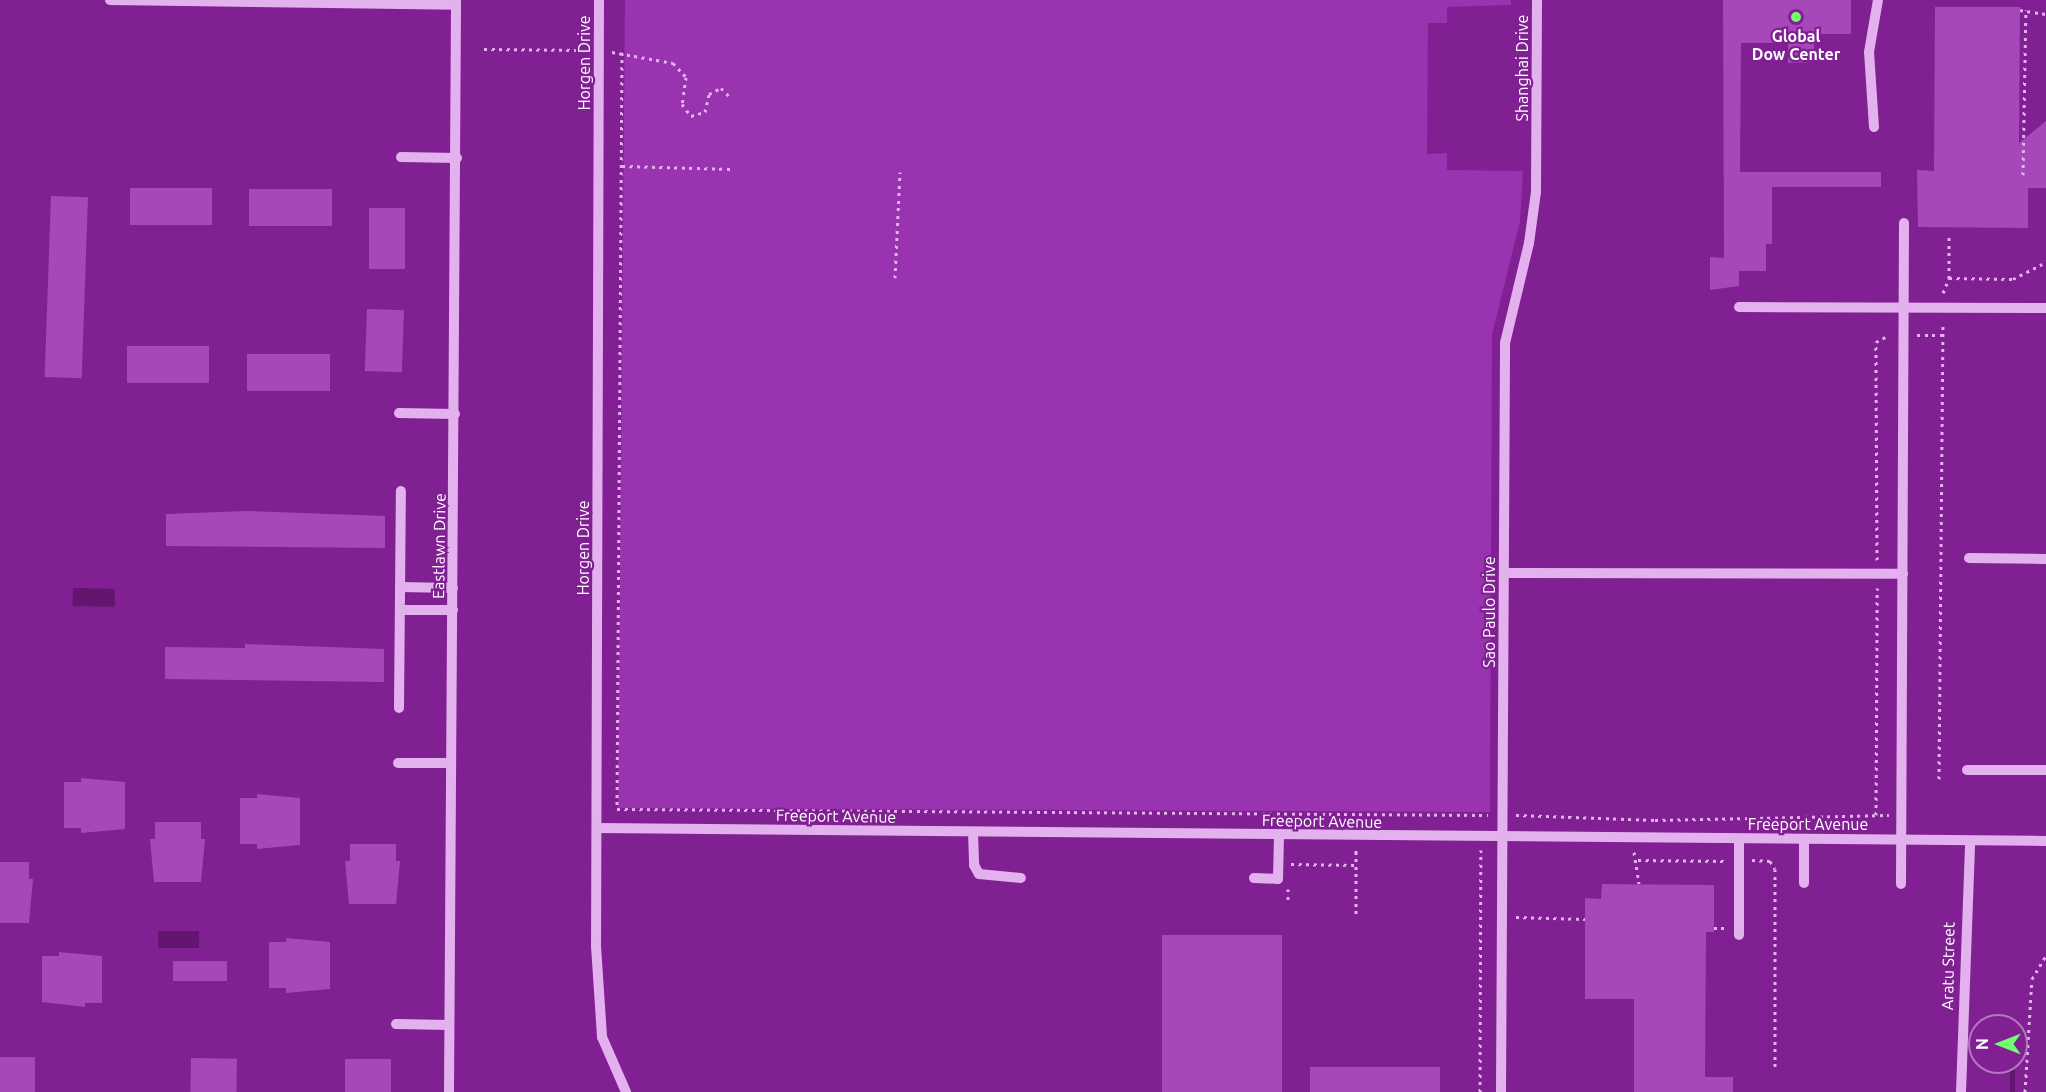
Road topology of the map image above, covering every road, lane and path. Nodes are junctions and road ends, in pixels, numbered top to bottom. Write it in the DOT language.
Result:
graph roads {
  1 [pos="110,0"];
  2 [pos="599,0"];
  3 [pos="1537,0"];
  4 [pos="1878,0"];
  5 [pos="456,3"];
  6 [pos="2020,10"];
  7 [pos="2026,10"];
  8 [pos="2046,14"];
  9 [pos="484,49"];
  10 [pos="598,50"];
  11 [pos="622,52"];
  12 [pos="731,98"];
  13 [pos="1874,128"];
  14 [pos="1537,136"];
  15 [pos="401,158"];
  16 [pos="457,158"];
  17 [pos="622,166"];
  18 [pos="732,169"];
  19 [pos="900,172"];
  20 [pos="2023,175"];
  21 [pos="1904,223"];
  22 [pos="1949,234"];
  23 [pos="2046,262"];
  24 [pos="896,278"];
  25 [pos="1949,278"];
  26 [pos="1739,307"];
  27 [pos="1905,307"];
  28 [pos="1943,307"];
  29 [pos="2046,308"];
  30 [pos="1942,322"];
  31 [pos="1951,322"];
  32 [pos="399,413"];
  33 [pos="455,414"];
  34 [pos="401,491"];
  35 [pos="1969,558"];
  36 [pos="2046,559"];
  37 [pos="1504,573"];
  38 [pos="1903,574"];
  39 [pos="400,587"];
  40 [pos="453,588"];
  41 [pos="400,610"];
  42 [pos="453,610"];
  43 [pos="399,708"];
  44 [pos="398,763"];
  45 [pos="451,763"];
  46 [pos="1967,770"];
  47 [pos="2046,770"];
  48 [pos="1939,779"];
  49 [pos="1357,814"];
  50 [pos="1482,815"];
  51 [pos="1502,815"];
  52 [pos="1901,815"];
  53 [pos="598,828"];
  54 [pos="973,832"];
  55 [pos="1279,835"];
  56 [pos="1356,836"];
  57 [pos="1481,837"];
  58 [pos="1502,837"];
  59 [pos="1739,839"];
  60 [pos="1804,840"];
  61 [pos="1901,840"];
  62 [pos="2046,840"];
  63 [pos="1970,841"];
  64 [pos="1638,860"];
  65 [pos="1739,860"];
  66 [pos="1726,861"];
  67 [pos="1356,865"];
  68 [pos="1726,872"];
  69 [pos="1288,873"];
  70 [pos="1021,878"];
  71 [pos="1254,879"];
  72 [pos="1288,883"];
  73 [pos="1804,883"];
  74 [pos="1901,884"];
  75 [pos="1288,902"];
  76 [pos="1356,914"];
  77 [pos="1502,916"];
  78 [pos="1727,917"];
  79 [pos="1585,919"];
  80 [pos="1714,928"];
  81 [pos="1727,928"];
  82 [pos="1727,935"];
  83 [pos="1739,935"];
  84 [pos="2046,956"];
  85 [pos="396,1024"];
  86 [pos="449,1025"];
  87 [pos="1775,1068"];
  88 [pos="448,1092"];
  89 [pos="626,1092"];
  90 [pos="1480,1092"];
  91 [pos="1501,1092"];
  92 [pos="1961,1092"];
  93 [pos="2025,1092"];
  1 -- 5 [label="street"];
  2 -- 10 [label="street, Horgen Drive"];
  3 -- 14 [label="street, Shanghai Drive"];
  4 -- 13 [label="street"];
  5 -- 16 [label="street, Eastlawn Drive"];
  6 -- 7 [label="path"];
  7 -- 8 [label="path"];
  7 -- 20 [label="path"];
  9 -- 10 [label="path"];
  10 -- 11 [label="path"];
  10 -- 53 [label="street, Horgen Drive"];
  11 -- 12 [label="path"];
  11 -- 17 [label="path"];
  14 -- 37 [label="street, Sao Paulo Drive"];
  15 -- 16 [label="street"];
  16 -- 33 [label="street, Eastlawn Drive"];
  17 -- 18 [label="path"];
  17 -- 49 [label="path"];
  19 -- 24 [label="path"];
  21 -- 27 [label="street"];
  22 -- 25 [label="path"];
  23 -- 25 [label="path"];
  25 -- 28 [label="path"];
  26 -- 27 [label="street"];
  27 -- 28 [label="street"];
  27 -- 38 [label="street"];
  28 -- 29 [label="street"];
  28 -- 30 [label="path"];
  30 -- 31 [label="path"];
  30 -- 48 [label="path"];
  32 -- 33 [label="street"];
  33 -- 40 [label="street, Eastlawn Drive"];
  34 -- 39 [label="street"];
  35 -- 36 [label="street"];
  37 -- 38 [label="street"];
  37 -- 51 [label="street, Sao Paulo Drive"];
  38 -- 52 [label="street"];
  39 -- 40 [label="street"];
  39 -- 41 [label="street"];
  40 -- 42 [label="street, Eastlawn Drive"];
  41 -- 42 [label="street"];
  41 -- 43 [label="street"];
  42 -- 45 [label="street, Eastlawn Drive"];
  44 -- 45 [label="street"];
  45 -- 86 [label="street, Eastlawn Drive"];
  46 -- 47 [label="street"];
  49 -- 50 [label="path"];
  49 -- 56 [label="path"];
  50 -- 51 [label="path"];
  50 -- 57 [label="path"];
  51 -- 52 [label="path"];
  51 -- 58 [label="street, Sao Paulo Drive"];
  52 -- 61 [label="street"];
  53 -- 54 [label="street, Freeport Avenue"];
  53 -- 89 [label="street, Horgen Drive"];
  54 -- 55 [label="street, Freeport Avenue"];
  54 -- 70 [label="street"];
  55 -- 56 [label="street, Freeport Avenue"];
  55 -- 71 [label="street"];
  56 -- 57 [label="street, Freeport Avenue"];
  56 -- 67 [label="path"];
  57 -- 58 [label="street, Freeport Avenue"];
  57 -- 90 [label="path"];
  58 -- 59 [label="street, Freeport Avenue"];
  58 -- 77 [label="street, Sao Paulo Drive"];
  59 -- 60 [label="street, Freeport Avenue"];
  59 -- 65 [label="street"];
  60 -- 61 [label="street, Freeport Avenue"];
  60 -- 73 [label="street"];
  61 -- 63 [label="street, Freeport Avenue"];
  61 -- 74 [label="street"];
  62 -- 63 [label="street, Freeport Avenue"];
  63 -- 92 [label="street, Aratu Street"];
  64 -- 66 [label="path"];
  65 -- 66 [label="path"];
  65 -- 83 [label="street"];
  65 -- 87 [label="path"];
  66 -- 68 [label="path"];
  67 -- 69 [label="path"];
  67 -- 76 [label="path"];
  72 -- 75 [label="path"];
  77 -- 79 [label="path"];
  77 -- 91 [label="street, Sao Paulo Drive"];
  78 -- 81 [label="path"];
  80 -- 81 [label="path"];
  81 -- 82 [label="path"];
  84 -- 93 [label="path"];
  85 -- 86 [label="street"];
  86 -- 88 [label="street, Eastlawn Drive"];
}
